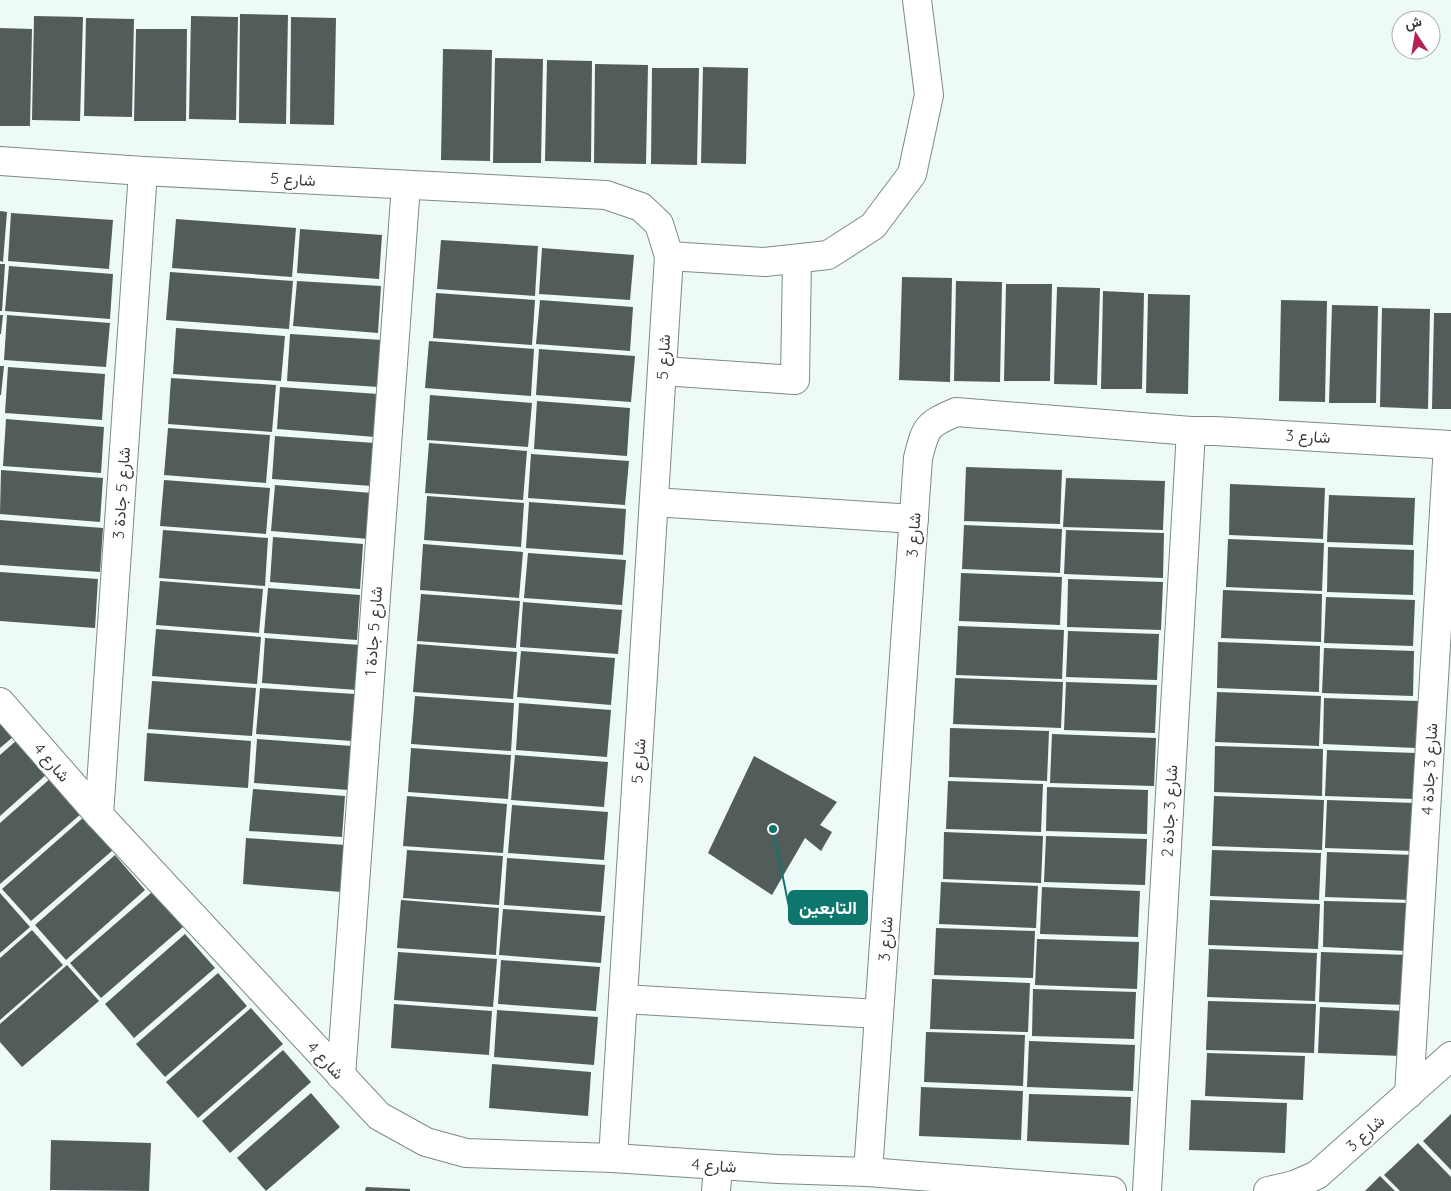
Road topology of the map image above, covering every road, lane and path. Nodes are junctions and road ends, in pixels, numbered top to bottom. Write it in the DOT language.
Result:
graph roads {
  1 [pos="917,0"];
  2 [pos="0,161"];
  3 [pos="143,171"];
  4 [pos="406,185"];
  5 [pos="669,256"];
  6 [pos="797,258"];
  7 [pos="662,371"];
  8 [pos="1191,431"];
  9 [pos="1450,445"];
  10 [pos="654,502"];
  11 [pos="914,518"];
  12 [pos="0,702"];
  13 [pos="99,815"];
  14 [pos="623,999"];
  15 [pos="880,1014"];
  16 [pos="1451,1056"];
  17 [pos="341,1076"];
  18 [pos="1409,1094"];
  19 [pos="613,1158"];
  20 [pos="868,1172"];
  21 [pos="717,1178"];
  22 [pos="777,1180"];
  23 [pos="1112,1191"];
  24 [pos="1147,1191"];
  25 [pos="1268,1191"];
  1 -- 6 [label="street"];
  2 -- 3 [label="street, شارع 5"];
  3 -- 4 [label="street, شارع 5"];
  3 -- 13 [label="street, شارع 5 جادة 3"];
  4 -- 5 [label="street, شارع 5"];
  4 -- 17 [label="street, شارع 5 جادة 1"];
  5 -- 6 [label="street"];
  5 -- 7 [label="street, شارع 5"];
  6 -- 7 [label="street"];
  7 -- 10 [label="street, شارع 5"];
  8 -- 9 [label="street, شارع 3"];
  8 -- 11 [label="street, شارع 3"];
  8 -- 24 [label="street, شارع 3 جادة 2"];
  9 -- 18 [label="street, شارع 3 جادة 4"];
  10 -- 11 [label="street"];
  10 -- 14 [label="street, شارع 5"];
  11 -- 15 [label="street, شارع 3"];
  12 -- 13 [label="street, شارع 4"];
  13 -- 17 [label="street, شارع 4"];
  14 -- 15 [label="street"];
  14 -- 19 [label="street, شارع 5"];
  15 -- 20 [label="street, شارع 3"];
  16 -- 18 [label="street, شارع 3"];
  17 -- 19 [label="street, شارع 4"];
  18 -- 25 [label="street, شارع 3"];
  19 -- 21 [label="street, شارع 4"];
  20 -- 22 [label="street"];
  20 -- 23 [label="street"];
  21 -- 22 [label="street, شارع 4"];
}
